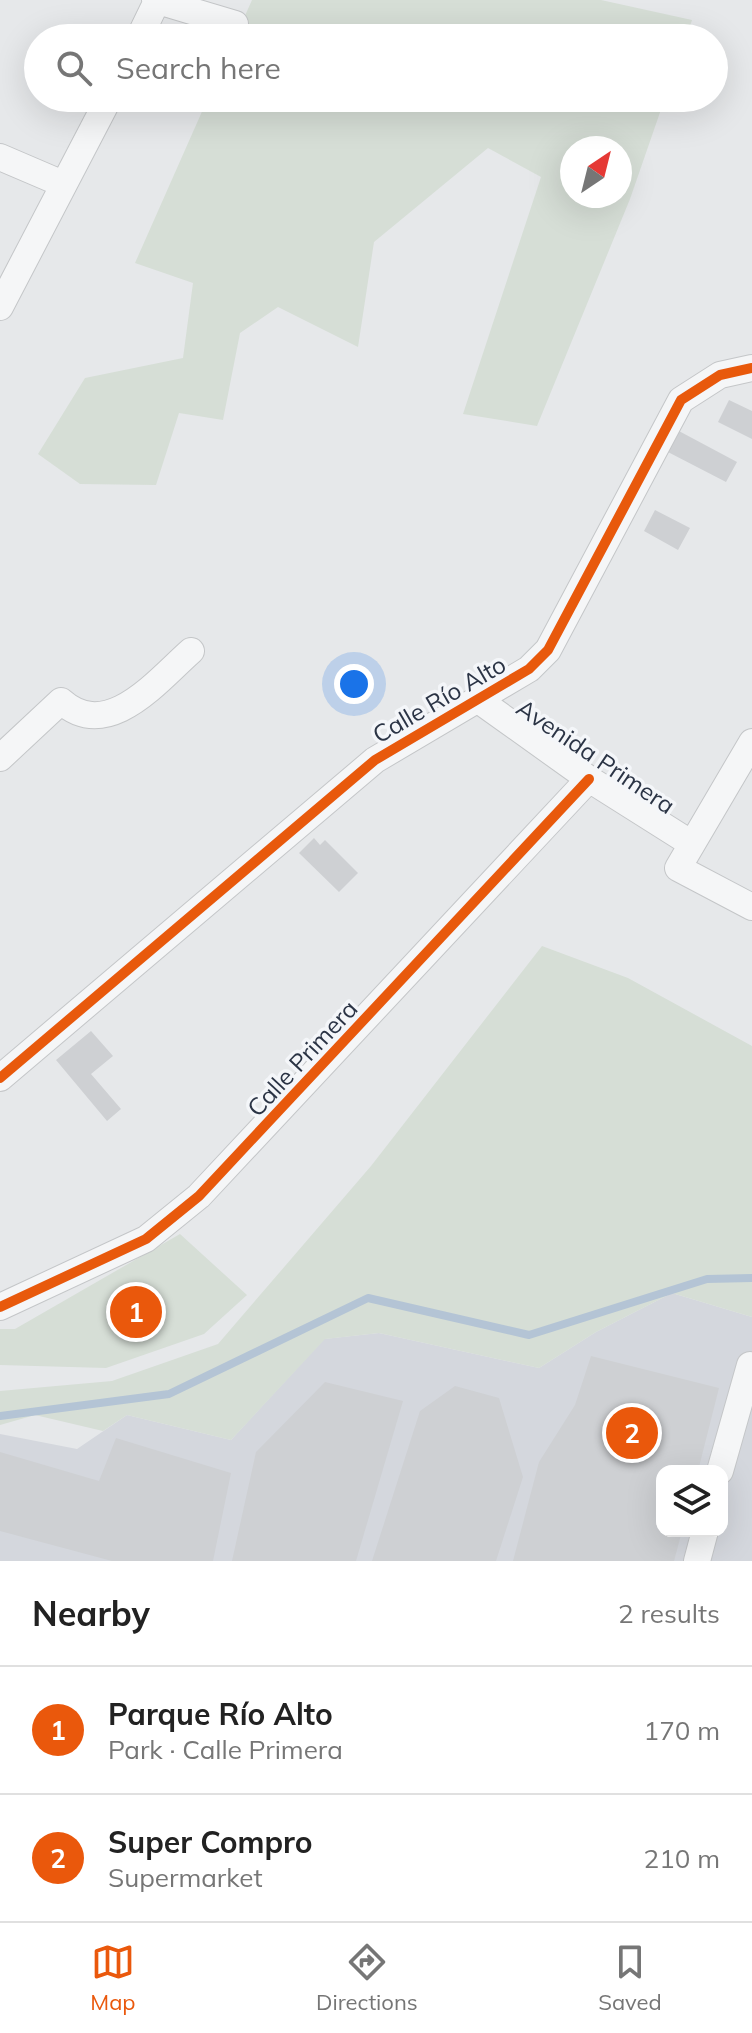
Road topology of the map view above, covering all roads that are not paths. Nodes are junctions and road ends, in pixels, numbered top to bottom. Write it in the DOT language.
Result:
graph roads {
  1 [pos="156,0"];
  2 [pos="145,24"];
  3 [pos="235,24"];
  4 [pos="102,112"];
  5 [pos="0,157"];
  6 [pos="63,184"];
  7 [pos="0,307"];
  8 [pos="752,368"];
  9 [pos="191,651"];
  10 [pos="477,699"];
  11 [pos="752,742"];
  12 [pos="0,758"];
  13 [pos="589,779"];
  14 [pos="692,844"];
  15 [pos="752,907"];
  16 [pos="0,1078"];
  17 [pos="0,1307"];
  18 [pos="750,1365"];
  19 [pos="722,1465"];
  20 [pos="703,1537"];
  21 [pos="697,1561"];
  1 -- 2 [label="street"];
  1 -- 3 [label="street"];
  4 -- 6 [label="street"];
  5 -- 6 [label="street"];
  6 -- 7 [label="street"];
  8 -- 10 [label="street, Calle Río Alto"];
  9 -- 12 [label="street"];
  10 -- 13 [label="street, Avenida Primera"];
  10 -- 16 [label="street, Calle Río Alto"];
  11 -- 14 [label="street"];
  13 -- 14 [label="street, Avenida Primera"];
  13 -- 17 [label="street, Calle Primera"];
  14 -- 15 [label="street"];
  18 -- 19 [label="street"];
  20 -- 21 [label="street"];
}
